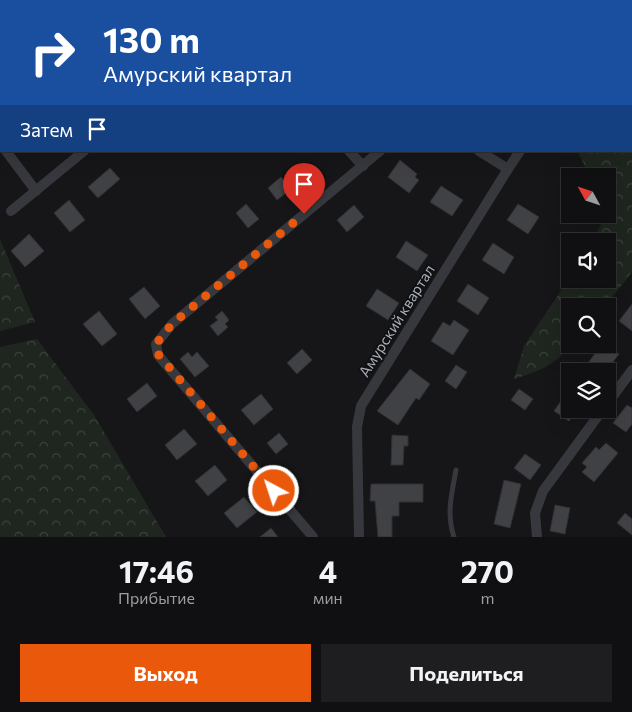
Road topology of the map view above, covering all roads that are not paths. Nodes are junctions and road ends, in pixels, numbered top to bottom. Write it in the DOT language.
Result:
graph roads {
  1 [pos="7,152"];
  2 [pos="83,152"];
  3 [pos="350,152"];
  4 [pos="379,152"];
  5 [pos="481,152"];
  6 [pos="519,152"];
  7 [pos="363,166"];
  8 [pos="508,169"];
  9 [pos="36,191"];
  10 [pos="11,211"];
  11 [pos="632,370"];
  12 [pos="616,392"];
  13 [pos="596,418"];
  14 [pos="456,470"];
  15 [pos="312,537"];
  16 [pos="359,537"];
  17 [pos="454,537"];
  18 [pos="537,537"];
  1 -- 9 [label="street"];
  2 -- 9 [label="street"];
  3 -- 7 [label="street"];
  4 -- 7 [label="street"];
  5 -- 8 [label="street"];
  6 -- 8 [label="street, Амурский квартал"];
  7 -- 15 [label="street"];
  8 -- 16 [label="street, Амурский квартал"];
  9 -- 10 [label="street"];
  11 -- 12 [label="street"];
  13 -- 18 [label="street"];
  14 -- 17 [label="lane"];
}
